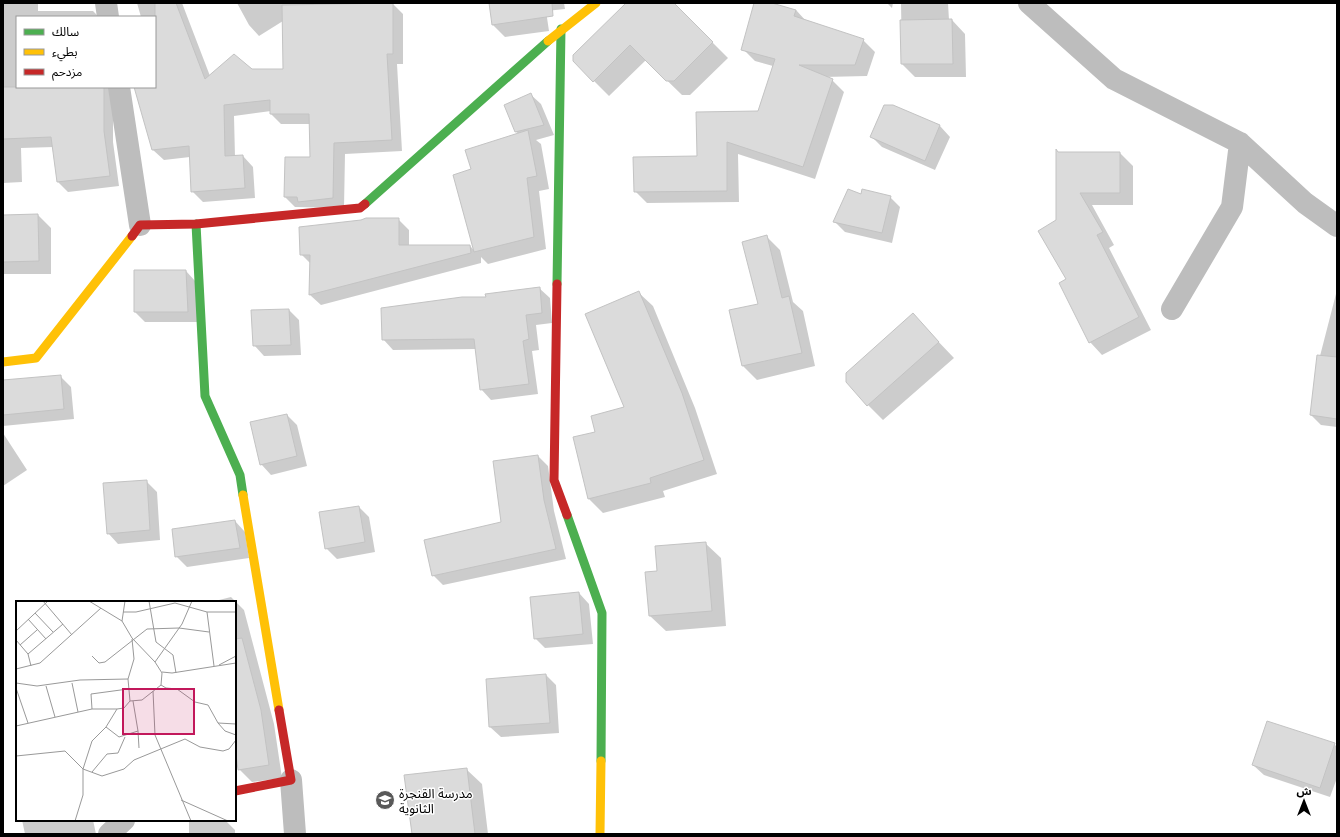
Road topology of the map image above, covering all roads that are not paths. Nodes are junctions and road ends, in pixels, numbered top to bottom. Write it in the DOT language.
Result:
graph roads {
  1 [pos="106,3"];
  2 [pos="596,3"];
  3 [pos="1029,3"];
  4 [pos="108,16"];
  5 [pos="561,29"];
  6 [pos="119,88"];
  7 [pos="1240,143"];
  8 [pos="196,224"];
  9 [pos="140,225"];
  10 [pos="1337,226"];
  11 [pos="1172,309"];
  12 [pos="3,362"];
  13 [pos="291,780"];
  14 [pos="236,791"];
  15 [pos="123,821"];
  16 [pos="109,834"];
  17 [pos="295,834"];
  18 [pos="600,834"];
  1 -- 4 [label="street"];
  2 -- 5 [label="street"];
  3 -- 7 [label="street"];
  5 -- 8 [label="street"];
  5 -- 18 [label="street"];
  6 -- 9 [label="street"];
  7 -- 10 [label="street"];
  7 -- 11 [label="street"];
  8 -- 9 [label="street"];
  8 -- 13 [label="street"];
  9 -- 12 [label="street"];
  13 -- 14 [label="street"];
  13 -- 17 [label="street"];
  15 -- 16 [label="street"];
}
